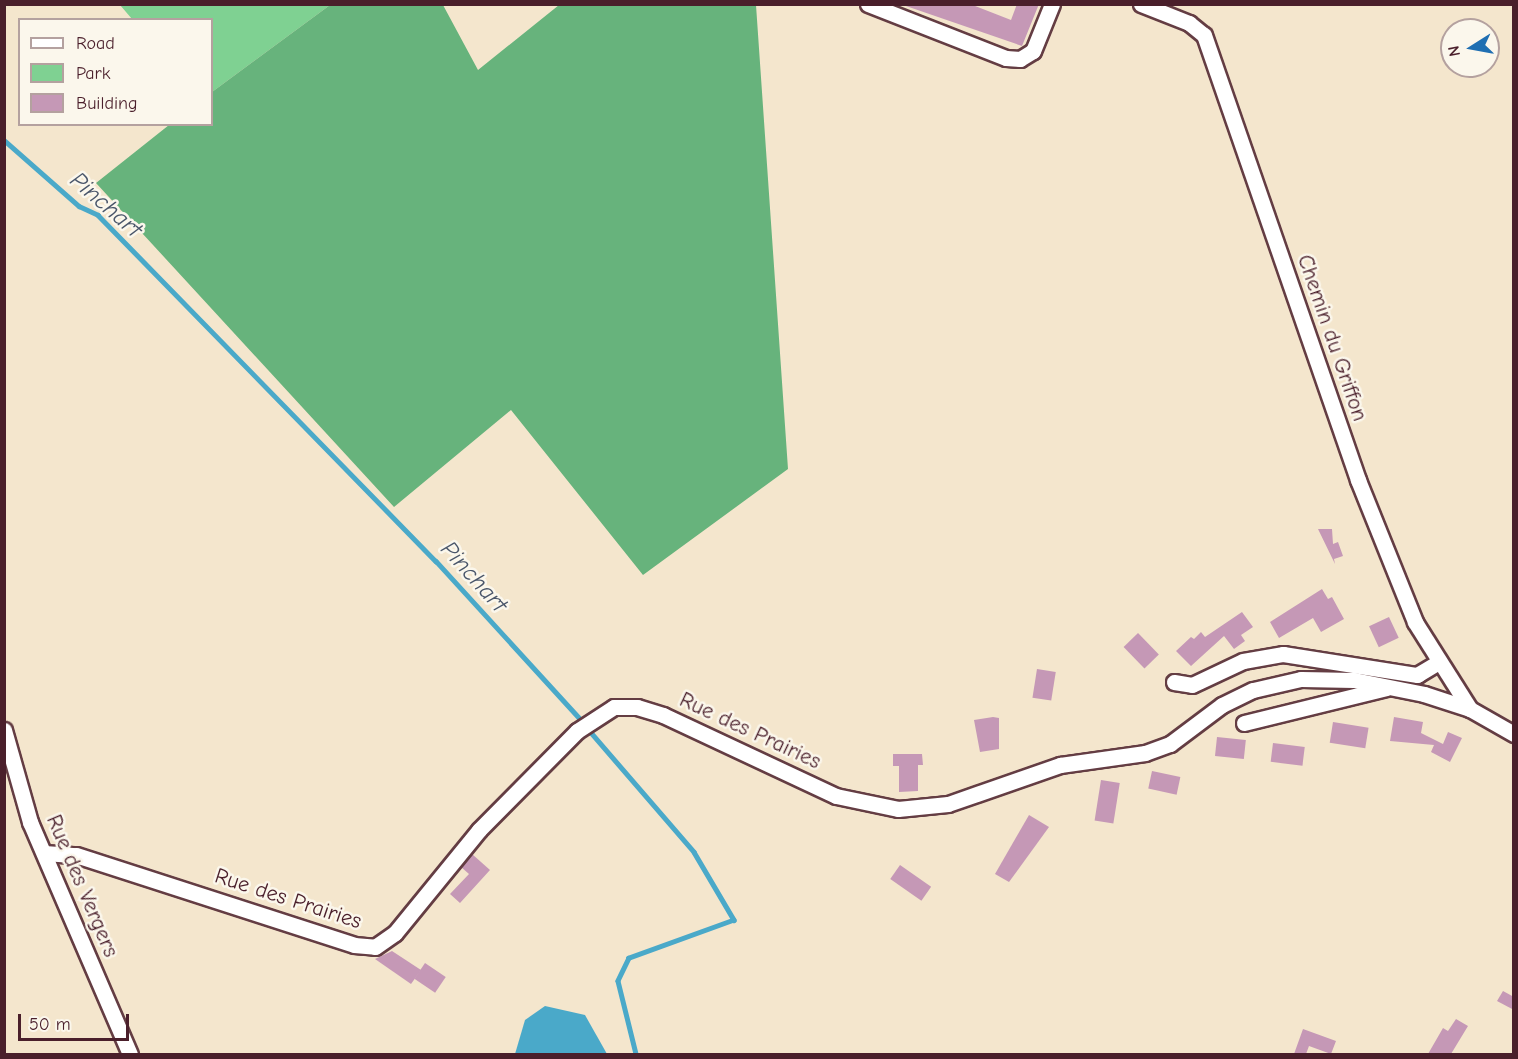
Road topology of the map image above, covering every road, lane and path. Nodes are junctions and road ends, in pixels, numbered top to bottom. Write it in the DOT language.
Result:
graph roads {
  1 [pos="868,4"];
  2 [pos="1052,4"];
  3 [pos="1141,4"];
  4 [pos="1439,662"];
  5 [pos="1174,682"];
  6 [pos="1395,686"];
  7 [pos="1470,709"];
  8 [pos="1244,723"];
  9 [pos="4,730"];
  10 [pos="1514,734"];
  11 [pos="44,853"];
  12 [pos="130,1054"];
  1 -- 2 [label="street"];
  3 -- 4 [label="street, Chemin du Griffon"];
  4 -- 5 [label="street"];
  4 -- 7 [label="street, Chemin du Griffon"];
  6 -- 7 [label="street, Rue des Prairies"];
  6 -- 8 [label="street"];
  6 -- 11 [label="street, Rue des Prairies"];
  7 -- 10 [label="street, Rue des Prairies"];
  9 -- 11 [label="street, Rue des Vergers"];
  11 -- 12 [label="street, Rue des Vergers"];
}
